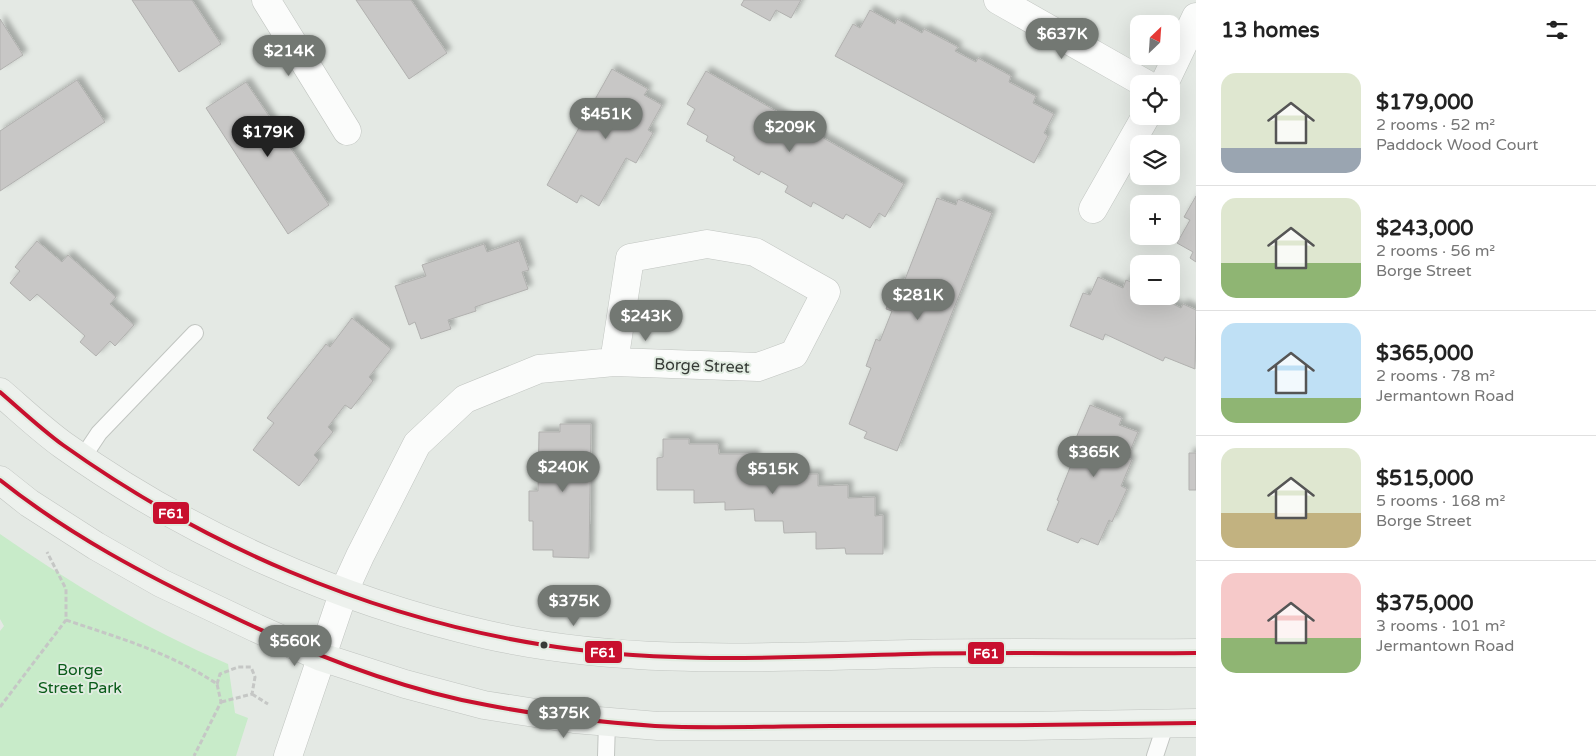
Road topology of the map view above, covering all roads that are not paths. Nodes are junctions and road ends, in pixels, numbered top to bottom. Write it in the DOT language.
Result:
graph roads {
  1 [pos="266,0"];
  2 [pos="998,0"];
  3 [pos="1196,17"];
  4 [pos="1130,75"];
  5 [pos="1168,75"];
  6 [pos="1141,125"];
  7 [pos="347,131"];
  8 [pos="1093,209"];
  9 [pos="196,333"];
  10 [pos="614,362"];
  11 [pos="0,392"];
  12 [pos="82,457"];
  13 [pos="0,480"];
  14 [pos="344,591"];
  15 [pos="1196,653"];
  16 [pos="321,657"];
  17 [pos="607,722"];
  18 [pos="1166,723"];
  19 [pos="1196,723"];
  20 [pos="288,756"];
  21 [pos="606,756"];
  22 [pos="1155,756"];
  1 -- 7 [label="street"];
  2 -- 4 [label="street"];
  3 -- 5 [label="street"];
  6 -- 8 [label="street"];
  9 -- 12 [label="lane"];
  10 -- 10 [label="street, Borge Street"];
  10 -- 14 [label="street, Borge Street"];
  11 -- 12 [label="main road"];
  12 -- 14 [label="main road"];
  13 -- 16 [label="main road"];
  14 -- 15 [label="main road"];
  14 -- 16 [label="street, Borge Street"];
  16 -- 17 [label="main road"];
  16 -- 20 [label="street, Borge Street"];
  17 -- 18 [label="main road"];
  17 -- 21 [label="lane"];
  18 -- 19 [label="main road"];
  18 -- 22 [label="lane"];
}
